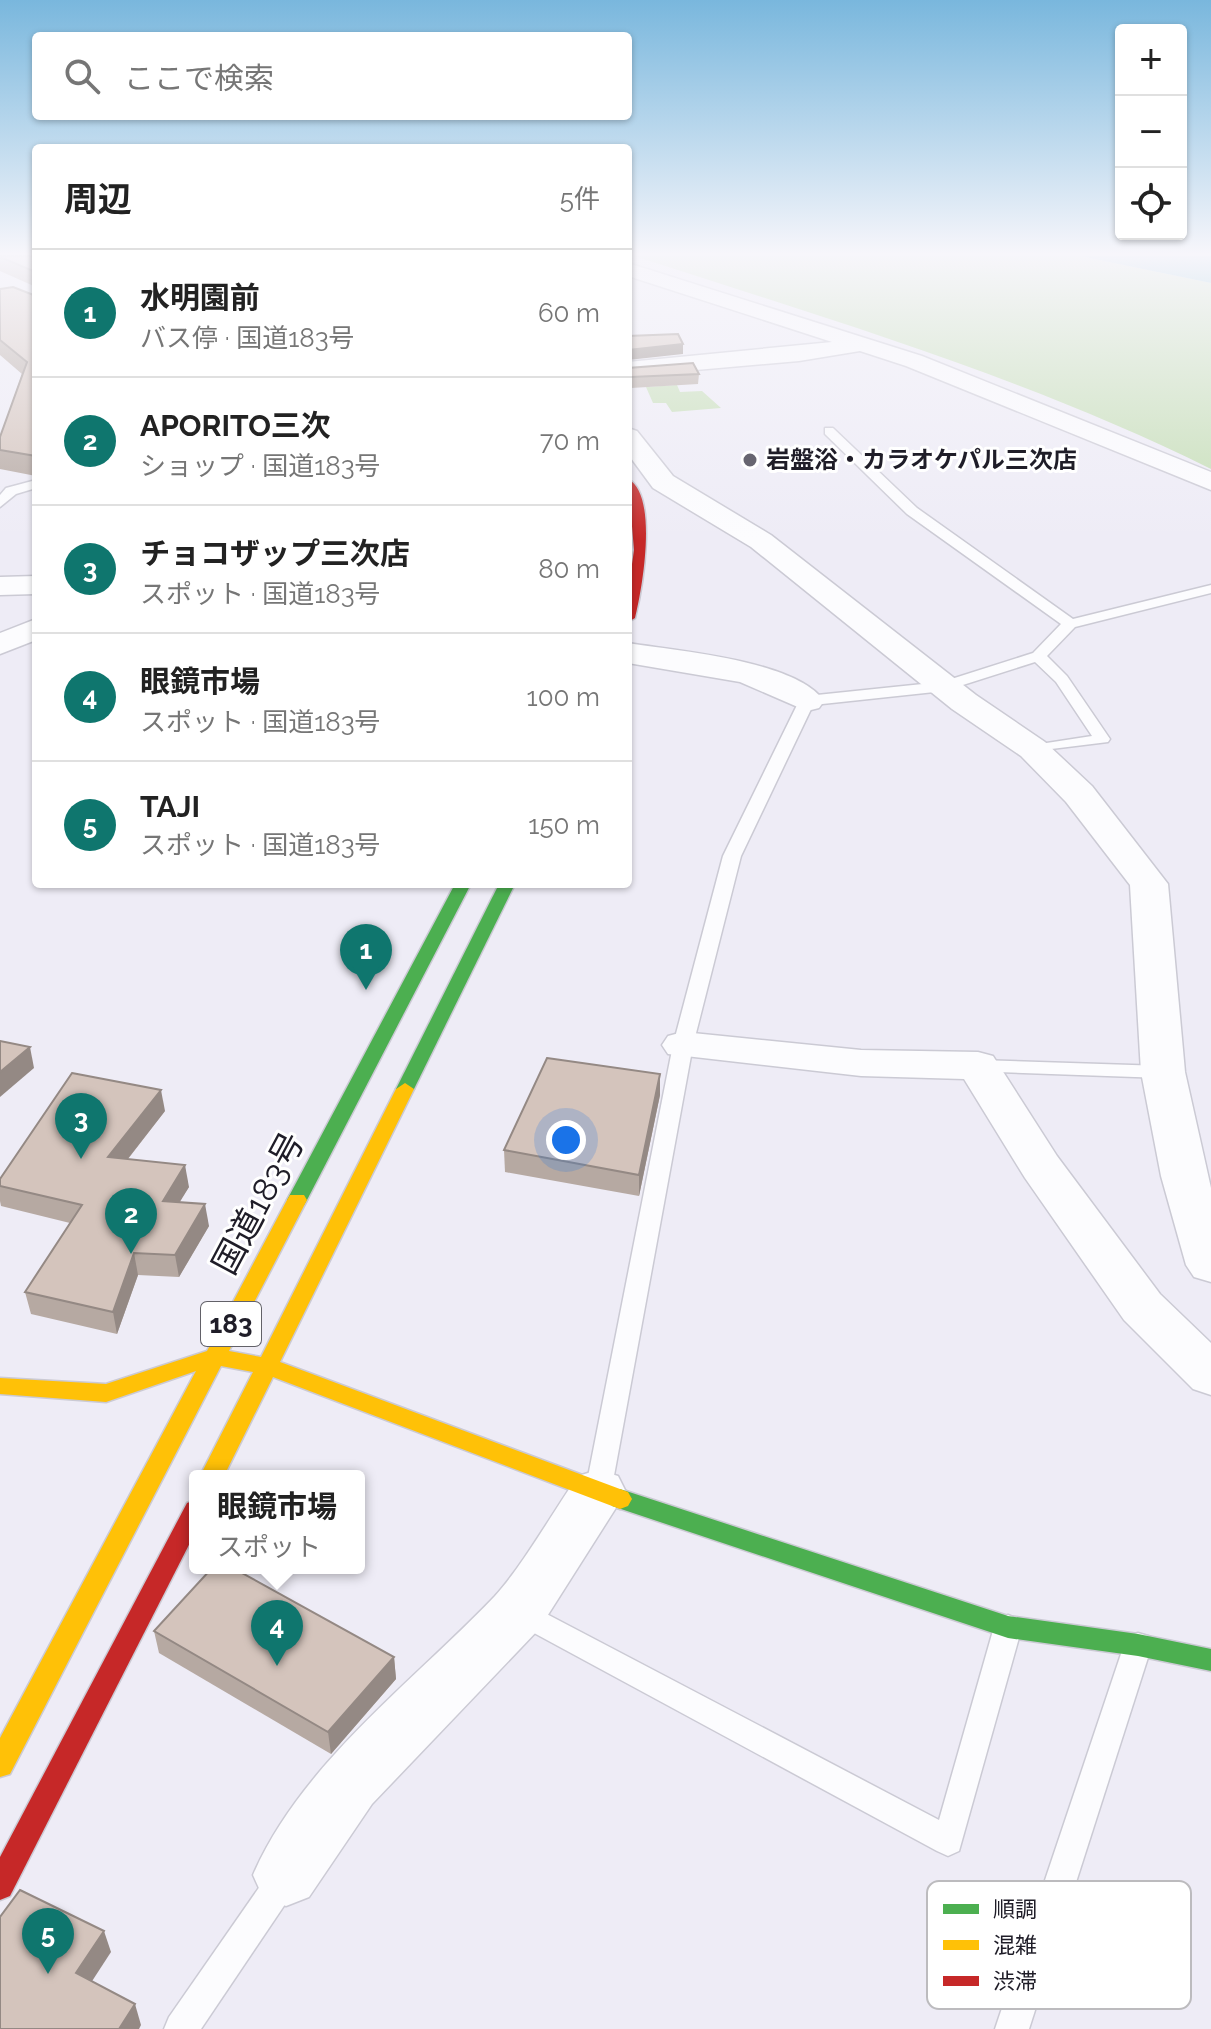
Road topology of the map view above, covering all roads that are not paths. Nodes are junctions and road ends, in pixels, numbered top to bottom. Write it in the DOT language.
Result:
graph roads {
  1 [pos="826,351"];
  2 [pos="880,351"];
  3 [pos="632,369"];
  4 [pos="829,431"];
  5 [pos="632,445"];
  6 [pos="1211,482"];
  7 [pos="32,485"];
  8 [pos="632,490"];
  9 [pos="0,503"];
  10 [pos="32,585"];
  11 [pos="0,586"];
  12 [pos="1211,589"];
  13 [pos="632,601"];
  14 [pos="1070,624"];
  15 [pos="32,630"];
  16 [pos="0,645"];
  17 [pos="632,654"];
  18 [pos="1038,656"];
  19 [pos="944,686"];
  20 [pos="807,701"];
  21 [pos="1033,749"];
  22 [pos="461,888"];
  23 [pos="505,888"];
  24 [pos="683,1045"];
  25 [pos="978,1066"];
  26 [pos="1163,1072"];
  27 [pos="1211,1265"];
  28 [pos="213,1357"];
  29 [pos="268,1366"];
  30 [pos="1211,1375"];
  31 [pos="0,1386"];
  32 [pos="215,1470"];
  33 [pos="598,1492"];
  34 [pos="189,1522"];
  35 [pos="518,1611"];
  36 [pos="1008,1627"];
  37 [pos="1138,1645"];
  38 [pos="1211,1660"];
  39 [pos="0,1765"];
  40 [pos="286,1875"];
  41 [pos="1061,1881"];
  42 [pos="0,1886"];
  43 [pos="1019,2009"];
  44 [pos="181,2029"];
  45 [pos="1012,2029"];
  1 -- 3 [label="street"];
  2 -- 6 [label="street"];
  4 -- 14 [label="lane"];
  5 -- 19 [label="street"];
  7 -- 9 [label="lane"];
  8 -- 13 [label="main road"];
  10 -- 11 [label="street"];
  12 -- 14 [label="lane"];
  14 -- 18 [label="lane"];
  15 -- 16 [label="street"];
  17 -- 20 [label="street"];
  18 -- 19 [label="lane"];
  18 -- 21 [label="lane"];
  19 -- 20 [label="lane"];
  19 -- 21 [label="street"];
  20 -- 24 [label="lane"];
  21 -- 26 [label="street"];
  22 -- 28 [label="main road, 国道183号 / 183"];
  23 -- 29 [label="main road, 183"];
  24 -- 25 [label="street"];
  24 -- 33 [label="lane"];
  25 -- 26 [label="lane"];
  25 -- 30 [label="street"];
  26 -- 27 [label="street"];
  28 -- 29 [label="main road"];
  28 -- 31 [label="main road"];
  28 -- 39 [label="main road, 国道183号 / 183"];
  29 -- 32 [label="main road, 183"];
  29 -- 33 [label="main road"];
  33 -- 35 [label="street"];
  33 -- 36 [label="main road"];
  34 -- 42 [label="main road"];
  35 -- 36 [label="lane"];
  35 -- 40 [label="street"];
  36 -- 37 [label="main road"];
  37 -- 38 [label="main road"];
  37 -- 41 [label="lane"];
  40 -- 44 [label="lane"];
  43 -- 45 [label="lane"];
}
